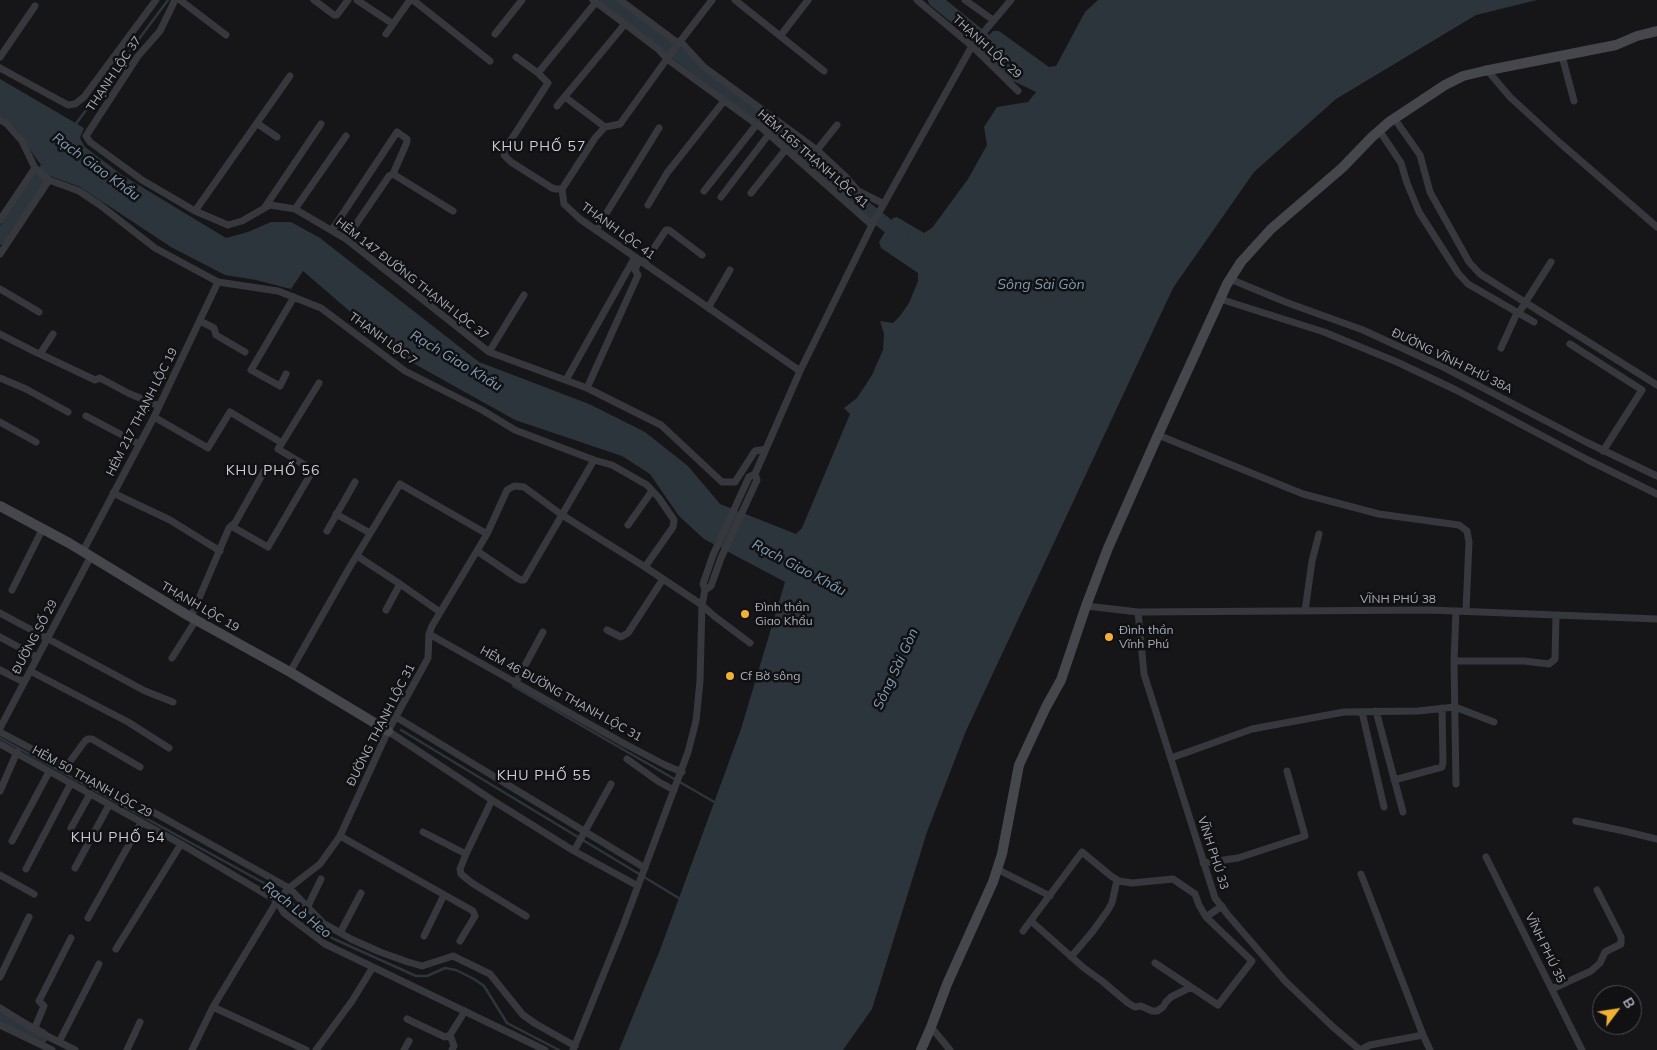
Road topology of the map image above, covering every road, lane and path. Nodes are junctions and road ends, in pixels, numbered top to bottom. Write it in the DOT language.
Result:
graph roads {
  1 [pos="156,0"];
  2 [pos="175,0"];
  3 [pos="180,0"];
  4 [pos="314,0"];
  5 [pos="348,0"];
  6 [pos="357,0"];
  7 [pos="411,0"];
  8 [pos="522,0"];
  9 [pos="620,0"];
  10 [pos="712,0"];
  11 [pos="735,0"];
  12 [pos="808,0"];
  13 [pos="917,0"];
  14 [pos="965,0"];
  15 [pos="1011,0"];
  16 [pos="595,1"];
  17 [pos="35,6"];
  18 [pos="992,22"];
  19 [pos="393,24"];
  20 [pos="625,24"];
  21 [pos="1657,31"];
  22 [pos="386,34"];
  23 [pos="495,34"];
  24 [pos="226,35"];
  25 [pos="781,35"];
  26 [pos="679,42"];
  27 [pos="972,46"];
  28 [pos="1562,56"];
  29 [pos="0,57"];
  30 [pos="516,57"];
  31 [pos="668,57"];
  32 [pos="490,61"];
  33 [pos="0,68"];
  34 [pos="1488,70"];
  35 [pos="824,71"];
  36 [pos="538,73"];
  37 [pos="290,76"];
  38 [pos="1018,91"];
  39 [pos="565,97"];
  40 [pos="724,101"];
  41 [pos="1574,101"];
  42 [pos="557,106"];
  43 [pos="1394,118"];
  44 [pos="0,120"];
  45 [pos="258,124"];
  46 [pos="322,124"];
  47 [pos="757,124"];
  48 [pos="837,125"];
  49 [pos="605,127"];
  50 [pos="659,128"];
  51 [pos="1379,130"];
  52 [pos="770,134"];
  53 [pos="86,136"];
  54 [pos="346,136"];
  55 [pos="277,137"];
  56 [pos="786,149"];
  57 [pos="817,150"];
  58 [pos="35,168"];
  59 [pos="392,174"];
  60 [pos="49,180"];
  61 [pos="562,189"];
  62 [pos="704,191"];
  63 [pos="751,193"];
  64 [pos="721,197"];
  65 [pos="648,205"];
  66 [pos="883,206"];
  67 [pos="265,208"];
  68 [pos="295,209"];
  69 [pos="195,211"];
  70 [pos="454,211"];
  71 [pos="0,220"];
  72 [pos="872,225"];
  73 [pos="1657,227"];
  74 [pos="332,230"];
  75 [pos="596,230"];
  76 [pos="346,239"];
  77 [pos="0,254"];
  78 [pos="702,255"];
  79 [pos="639,260"];
  80 [pos="1551,262"];
  81 [pos="730,270"];
  82 [pos="1230,279"];
  83 [pos="218,282"];
  84 [pos="0,289"];
  85 [pos="524,295"];
  86 [pos="294,297"];
  87 [pos="1220,299"];
  88 [pos="1524,303"];
  89 [pos="708,308"];
  90 [pos="39,312"];
  91 [pos="1518,313"];
  92 [pos="201,321"];
  93 [pos="1534,322"];
  94 [pos="0,334"];
  95 [pos="53,334"];
  96 [pos="1570,344"];
  97 [pos="1501,348"];
  98 [pos="244,352"];
  99 [pos="489,352"];
  100 [pos="37,353"];
  101 [pos="800,371"];
  102 [pos="286,374"];
  103 [pos="0,378"];
  104 [pos="566,380"];
  105 [pos="319,383"];
  106 [pos="1657,385"];
  107 [pos="587,388"];
  108 [pos="159,406"];
  109 [pos="68,412"];
  110 [pos="86,416"];
  111 [pos="154,417"];
  112 [pos="0,422"];
  113 [pos="1158,435"];
  114 [pos="36,442"];
  115 [pos="139,444"];
  116 [pos="282,444"];
  117 [pos="766,449"];
  118 [pos="1603,451"];
  119 [pos="594,460"];
  120 [pos="267,466"];
  121 [pos="755,474"];
  122 [pos="1657,476"];
  123 [pos="355,482"];
  124 [pos="652,491"];
  125 [pos="113,493"];
  126 [pos="1657,494"];
  127 [pos="0,506"];
  128 [pos="336,514"];
  129 [pos="562,515"];
  130 [pos="628,525"];
  131 [pos="231,526"];
  132 [pos="43,528"];
  133 [pos="327,531"];
  134 [pos="370,533"];
  135 [pos="487,534"];
  136 [pos="1318,534"];
  137 [pos="220,550"];
  138 [pos="477,551"];
  139 [pos="87,554"];
  140 [pos="357,556"];
  141 [pos="645,567"];
  142 [pos="663,579"];
  143 [pos="400,584"];
  144 [pos="12,590"];
  145 [pos="705,590"];
  146 [pos="702,606"];
  147 [pos="1086,606"];
  148 [pos="386,610"];
  149 [pos="1305,611"];
  150 [pos="1456,611"];
  151 [pos="1466,611"];
  152 [pos="440,612"];
  153 [pos="1138,612"];
  154 [pos="0,613"];
  155 [pos="1556,615"];
  156 [pos="194,619"];
  157 [pos="1657,619"];
  158 [pos="607,630"];
  159 [pos="543,632"];
  160 [pos="429,634"];
  161 [pos="0,637"];
  162 [pos="47,638"];
  163 [pos="750,643"];
  164 [pos="37,657"];
  165 [pos="172,658"];
  166 [pos="1454,661"];
  167 [pos="0,670"];
  168 [pos="30,671"];
  169 [pos="290,672"];
  170 [pos="24,682"];
  171 [pos="516,682"];
  172 [pos="173,702"];
  173 [pos="1455,707"];
  174 [pos="1442,708"];
  175 [pos="1376,711"];
  176 [pos="1362,712"];
  177 [pos="396,717"];
  178 [pos="1494,722"];
  179 [pos="0,730"];
  180 [pos="388,731"];
  181 [pos="0,744"];
  182 [pos="169,748"];
  183 [pos="17,752"];
  184 [pos="1170,758"];
  185 [pos="627,759"];
  186 [pos="140,767"];
  187 [pos="1287,771"];
  188 [pos="49,772"];
  189 [pos="681,774"];
  190 [pos="1394,780"];
  191 [pos="71,783"];
  192 [pos="611,784"];
  193 [pos="1456,784"];
  194 [pos="675,788"];
  195 [pos="0,791"];
  196 [pos="90,794"];
  197 [pos="492,800"];
  198 [pos="109,804"];
  199 [pos="1384,807"];
  200 [pos="153,812"];
  201 [pos="1403,812"];
  202 [pos="1576,821"];
  203 [pos="141,823"];
  204 [pos="71,828"];
  205 [pos="423,832"];
  206 [pos="584,833"];
  207 [pos="340,836"];
  208 [pos="1657,839"];
  209 [pos="12,841"];
  210 [pos="181,844"];
  211 [pos="576,847"];
  212 [pos="466,854"];
  213 [pos="1486,857"];
  214 [pos="1203,863"];
  215 [pos="75,868"];
  216 [pos="26,869"];
  217 [pos="997,869"];
  218 [pos="644,870"];
  219 [pos="1361,874"];
  220 [pos="0,875"];
  221 [pos="321,879"];
  222 [pos="1117,880"];
  223 [pos="639,884"];
  224 [pos="288,890"];
  225 [pos="1597,890"];
  226 [pos="362,893"];
  227 [pos="34,894"];
  228 [pos="444,895"];
  229 [pos="1050,896"];
  230 [pos="278,900"];
  231 [pos="307,908"];
  232 [pos="1220,908"];
  233 [pos="526,916"];
  234 [pos="29,917"];
  235 [pos="1207,917"];
  236 [pos="88,918"];
  237 [pos="1031,921"];
  238 [pos="1023,932"];
  239 [pos="340,933"];
  240 [pos="424,936"];
  241 [pos="70,938"];
  242 [pos="460,941"];
  243 [pos="116,949"];
  244 [pos="1071,957"];
  245 [pos="1155,963"];
  246 [pos="99,964"];
  247 [pos="373,967"];
  248 [pos="0,977"];
  249 [pos="1191,987"];
  250 [pos="1552,989"];
  251 [pos="213,1007"];
  252 [pos="0,1008"];
  253 [pos="465,1011"];
  254 [pos="407,1019"];
  255 [pos="140,1022"];
  256 [pos="0,1025"];
  257 [pos="36,1029"];
  258 [pos="930,1030"];
  259 [pos="450,1035"];
  260 [pos="1423,1035"];
  261 [pos="409,1041"];
  262 [pos="59,1042"];
  263 [pos="574,1048"];
  264 [pos="301,1049"];
  265 [pos="52,1050"];
  266 [pos="75,1050"];
  267 [pos="127,1050"];
  268 [pos="192,1050"];
  269 [pos="316,1050"];
  270 [pos="404,1050"];
  271 [pos="452,1050"];
  272 [pos="545,1050"];
  273 [pos="921,1050"];
  274 [pos="950,1050"];
  275 [pos="1360,1050"];
  276 [pos="1430,1050"];
  277 [pos="1582,1050"];
  1 -- 33 [label="street"];
  2 -- 53 [label="street, THẠNH LỘC 37"];
  3 -- 24 [label="street"];
  4 -- 5 [label="street"];
  6 -- 19 [label="street"];
  7 -- 19 [label="street"];
  7 -- 32 [label="street"];
  8 -- 23 [label="street"];
  9 -- 26 [label="street"];
  10 -- 26 [label="street"];
  11 -- 25 [label="street"];
  12 -- 25 [label="street"];
  13 -- 27 [label="street, THẠNH LỘC 29"];
  14 -- 18 [label="street"];
  15 -- 18 [label="street"];
  16 -- 20 [label="street, HẺM 165 THẠNH LỘC 41"];
  16 -- 36 [label="street"];
  17 -- 29 [label="street"];
  18 -- 27 [label="street"];
  19 -- 22 [label="street"];
  20 -- 31 [label="street, HẺM 165 THẠNH LỘC 41"];
  20 -- 39 [label="street"];
  21 -- 28 [label="street"];
  25 -- 35 [label="street"];
  26 -- 31 [label="street"];
  26 -- 57 [label="street"];
  27 -- 38 [label="street, THẠNH LỘC 29"];
  27 -- 66 [label="street"];
  28 -- 34 [label="street"];
  28 -- 41 [label="street"];
  30 -- 36 [label="street"];
  31 -- 40 [label="street, HẺM 165 THẠNH LỘC 41"];
  31 -- 49 [label="street"];
  34 -- 43 [label="street"];
  34 -- 73 [label="street"];
  36 -- 61 [label="street"];
  37 -- 45 [label="street"];
  39 -- 42 [label="street"];
  39 -- 49 [label="street"];
  40 -- 47 [label="street, HẺM 165 THẠNH LỘC 41"];
  40 -- 65 [label="street"];
  43 -- 51 [label="street"];
  43 -- 88 [label="street"];
  44 -- 58 [label="street"];
  45 -- 55 [label="street"];
  45 -- 69 [label="street"];
  46 -- 67 [label="street"];
  47 -- 52 [label="street, HẺM 165 THẠNH LỘC 41"];
  47 -- 62 [label="street"];
  48 -- 57 [label="street"];
  49 -- 61 [label="street"];
  50 -- 75 [label="street"];
  51 -- 82 [label="street"];
  51 -- 91 [label="street"];
  52 -- 56 [label="street, HẺM 165 THẠNH LỘC 41"];
  52 -- 64 [label="street"];
  53 -- 69 [label="street, HẺM 147 ĐƯỜNG THẠNH LỘC 37"];
  54 -- 68 [label="street"];
  56 -- 63 [label="street"];
  56 -- 72 [label="street, HẺM 165 THẠNH LỘC 41"];
  57 -- 66 [label="street"];
  58 -- 60 [label="street"];
  58 -- 71 [label="street"];
  59 -- 70 [label="street"];
  59 -- 74 [label="street"];
  59 -- 76 [label="street"];
  60 -- 77 [label="street"];
  60 -- 83 [label="street, THẠNH LỘC 7"];
  61 -- 75 [label="street, THẠNH LỘC 41"];
  66 -- 72 [label="street"];
  67 -- 68 [label="street, HẺM 147 ĐƯỜNG THẠNH LỘC 37"];
  67 -- 69 [label="street, HẺM 147 ĐƯỜNG THẠNH LỘC 37"];
  68 -- 74 [label="street, HẺM 147 ĐƯỜNG THẠNH LỘC 37"];
  72 -- 101 [label="street"];
  74 -- 76 [label="street, HẺM 147 ĐƯỜNG THẠNH LỘC 37"];
  75 -- 79 [label="street, THẠNH LỘC 41"];
  76 -- 99 [label="street, HẺM 147 ĐƯỜNG THẠNH LỘC 37"];
  78 -- 79 [label="street"];
  79 -- 89 [label="street, THẠNH LỘC 41"];
  79 -- 104 [label="street"];
  79 -- 107 [label="street"];
  80 -- 88 [label="street"];
  81 -- 89 [label="street"];
  82 -- 87 [label="street"];
  82 -- 118 [label="street, ĐƯỜNG VĨNH PHÚ 38A"];
  83 -- 86 [label="street, THẠNH LỘC 7"];
  83 -- 92 [label="street, HẺM 217 THẠNH LỘC 19"];
  84 -- 90 [label="street"];
  85 -- 99 [label="street"];
  86 -- 102 [label="street"];
  86 -- 119 [label="street, THẠNH LỘC 7"];
  87 -- 113 [label="street"];
  87 -- 126 [label="street"];
  88 -- 91 [label="street"];
  88 -- 106 [label="street"];
  89 -- 101 [label="street, THẠNH LỘC 41"];
  91 -- 93 [label="street"];
  91 -- 97 [label="street"];
  92 -- 98 [label="street"];
  92 -- 108 [label="street, HẺM 217 THẠNH LỘC 19"];
  94 -- 100 [label="street"];
  95 -- 108 [label="street"];
  96 -- 118 [label="street"];
  99 -- 104 [label="street, HẺM 147 ĐƯỜNG THẠNH LỘC 37"];
  101 -- 117 [label="street"];
  103 -- 109 [label="street"];
  104 -- 107 [label="street, HẺM 147 ĐƯỜNG THẠNH LỘC 37"];
  105 -- 116 [label="street"];
  107 -- 117 [label="street, HẺM 147 ĐƯỜNG THẠNH LỘC 37"];
  108 -- 111 [label="street, HẺM 217 THẠNH LỘC 19"];
  110 -- 115 [label="street"];
  111 -- 115 [label="street, HẺM 217 THẠNH LỘC 19"];
  111 -- 116 [label="street"];
  112 -- 114 [label="street"];
  113 -- 147 [label="street"];
  113 -- 151 [label="street"];
  115 -- 125 [label="street, HẺM 217 THẠNH LỘC 19"];
  116 -- 131 [label="street"];
  117 -- 121 [label="street"];
  118 -- 122 [label="street, ĐƯỜNG VĨNH PHÚ 38A"];
  119 -- 124 [label="street, THẠNH LỘC 7"];
  119 -- 129 [label="street"];
  120 -- 131 [label="street"];
  121 -- 145 [label="street"];
  121 -- 145 [label="street"];
  123 -- 128 [label="street"];
  124 -- 130 [label="street"];
  124 -- 141 [label="street, THẠNH LỘC 7"];
  125 -- 137 [label="street"];
  125 -- 139 [label="street, HẺM 217 THẠNH LỘC 19"];
  127 -- 132 [label="street, THẠNH LỘC 19"];
  128 -- 133 [label="street"];
  128 -- 134 [label="street"];
  129 -- 135 [label="street, ĐƯỜNG THẠNH LỘC 31"];
  129 -- 138 [label="street"];
  129 -- 141 [label="street, ĐƯỜNG THẠNH LỘC 31"];
  131 -- 137 [label="street"];
  132 -- 139 [label="street, THẠNH LỘC 19"];
  132 -- 144 [label="street"];
  134 -- 135 [label="street"];
  134 -- 140 [label="street"];
  135 -- 138 [label="street, ĐƯỜNG THẠNH LỘC 31"];
  136 -- 149 [label="street"];
  137 -- 156 [label="street"];
  138 -- 152 [label="street, ĐƯỜNG THẠNH LỘC 31"];
  139 -- 156 [label="street, THẠNH LỘC 19"];
  139 -- 162 [label="street, ĐƯỜNG SỐ 29"];
  140 -- 143 [label="street"];
  140 -- 169 [label="street"];
  141 -- 142 [label="street, ĐƯỜNG THẠNH LỘC 31"];
  142 -- 146 [label="street, ĐƯỜNG THẠNH LỘC 31"];
  142 -- 158 [label="street"];
  143 -- 148 [label="street"];
  143 -- 152 [label="street"];
  145 -- 146 [label="street"];
  146 -- 163 [label="street, ĐƯỜNG THẠNH LỘC 31"];
  146 -- 189 [label="street"];
  147 -- 153 [label="street, VĨNH PHÚ 38"];
  147 -- 217 [label="street"];
  149 -- 150 [label="street, VĨNH PHÚ 38"];
  149 -- 153 [label="street, VĨNH PHÚ 38"];
  150 -- 151 [label="street, VĨNH PHÚ 38"];
  150 -- 166 [label="street"];
  151 -- 155 [label="street, VĨNH PHÚ 38"];
  152 -- 160 [label="street, ĐƯỜNG THẠNH LỘC 31"];
  153 -- 184 [label="street, VĨNH PHÚ 33"];
  154 -- 162 [label="street"];
  155 -- 157 [label="street, VĨNH PHÚ 38"];
  155 -- 166 [label="street"];
  156 -- 165 [label="street"];
  156 -- 169 [label="street, THẠNH LỘC 19"];
  159 -- 171 [label="street"];
  160 -- 171 [label="street, HẺM 46 ĐƯỜNG THẠNH LỘC 31"];
  160 -- 177 [label="street, ĐƯỜNG THẠNH LỘC 31"];
  161 -- 164 [label="street"];
  162 -- 164 [label="street, ĐƯỜNG SỐ 29"];
  162 -- 172 [label="street"];
  164 -- 168 [label="street, ĐƯỜNG SỐ 29"];
  166 -- 173 [label="street"];
  167 -- 170 [label="street"];
  168 -- 170 [label="street, ĐƯỜNG SỐ 29"];
  168 -- 182 [label="street"];
  169 -- 180 [label="street, THẠNH LỘC 19"];
  170 -- 179 [label="street, ĐƯỜNG SỐ 29"];
  171 -- 189 [label="street, HẺM 46 ĐƯỜNG THẠNH LỘC 31"];
  173 -- 174 [label="street"];
  173 -- 178 [label="street"];
  173 -- 193 [label="street"];
  174 -- 175 [label="street"];
  174 -- 190 [label="street"];
  175 -- 176 [label="street"];
  175 -- 190 [label="street"];
  176 -- 184 [label="street"];
  176 -- 199 [label="street"];
  177 -- 180 [label="street, ĐƯỜNG THẠNH LỘC 31"];
  177 -- 206 [label="street"];
  179 -- 186 [label="street"];
  180 -- 197 [label="street"];
  180 -- 207 [label="street, ĐƯỜNG THẠNH LỘC 31"];
  181 -- 183 [label="street, HẺM 50 THẠNH LỘC 29"];
  183 -- 188 [label="street, HẺM 50 THẠNH LỘC 29"];
  183 -- 195 [label="street"];
  184 -- 214 [label="street, VĨNH PHÚ 33"];
  185 -- 194 [label="street"];
  187 -- 214 [label="street"];
  188 -- 191 [label="street, HẺM 50 THẠNH LỘC 29"];
  188 -- 209 [label="street"];
  189 -- 194 [label="street"];
  190 -- 201 [label="street"];
  191 -- 196 [label="street, HẺM 50 THẠNH LỘC 29"];
  191 -- 216 [label="street"];
  192 -- 206 [label="street"];
  194 -- 218 [label="street"];
  196 -- 198 [label="street, HẺM 50 THẠNH LỘC 29"];
  196 -- 204 [label="street"];
  197 -- 211 [label="street"];
  197 -- 212 [label="street"];
  198 -- 203 [label="street, HẺM 50 THẠNH LỘC 29"];
  198 -- 215 [label="street"];
  200 -- 224 [label="street"];
  202 -- 208 [label="street"];
  203 -- 210 [label="street, HẺM 50 THẠNH LỘC 29"];
  203 -- 236 [label="street"];
  205 -- 212 [label="street"];
  206 -- 211 [label="street"];
  206 -- 218 [label="street"];
  207 -- 224 [label="street, ĐƯỜNG THẠNH LỘC 31"];
  207 -- 228 [label="street"];
  210 -- 230 [label="street, HẺM 50 THẠNH LỘC 29"];
  210 -- 243 [label="street"];
  211 -- 223 [label="street"];
  212 -- 233 [label="street"];
  213 -- 250 [label="street, VĨNH PHÚ 35"];
  214 -- 232 [label="street, VĨNH PHÚ 33"];
  217 -- 229 [label="street"];
  217 -- 258 [label="street"];
  218 -- 223 [label="street"];
  219 -- 260 [label="street"];
  220 -- 227 [label="street"];
  221 -- 231 [label="street"];
  222 -- 229 [label="street"];
  222 -- 235 [label="street"];
  222 -- 244 [label="street"];
  223 -- 263 [label="street"];
  224 -- 230 [label="street, ĐƯỜNG THẠNH LỘC 31"];
  224 -- 231 [label="street"];
  225 -- 250 [label="street"];
  226 -- 239 [label="street"];
  228 -- 240 [label="street"];
  228 -- 242 [label="street"];
  229 -- 237 [label="street"];
  230 -- 247 [label="street"];
  230 -- 251 [label="street, ĐƯỜNG THẠNH LỘC 31"];
  231 -- 239 [label="street"];
  232 -- 235 [label="street"];
  232 -- 275 [label="street, VĨNH PHÚ 33"];
  234 -- 248 [label="street"];
  235 -- 249 [label="street"];
  237 -- 238 [label="street"];
  237 -- 244 [label="street"];
  239 -- 263 [label="street"];
  241 -- 257 [label="street"];
  244 -- 249 [label="street"];
  245 -- 249 [label="street"];
  246 -- 262 [label="street"];
  247 -- 253 [label="street"];
  247 -- 269 [label="street"];
  250 -- 277 [label="street, VĨNH PHÚ 35"];
  251 -- 264 [label="street"];
  251 -- 268 [label="street, ĐƯỜNG THẠNH LỘC 31"];
  252 -- 257 [label="street"];
  253 -- 259 [label="street"];
  253 -- 272 [label="street"];
  254 -- 259 [label="street"];
  255 -- 267 [label="street"];
  256 -- 265 [label="street"];
  257 -- 262 [label="street"];
  258 -- 273 [label="street"];
  258 -- 274 [label="street"];
  259 -- 271 [label="street"];
  260 -- 275 [label="street, VĨNH PHÚ 33"];
  260 -- 276 [label="street"];
  261 -- 270 [label="street"];
  262 -- 266 [label="street"];
}
